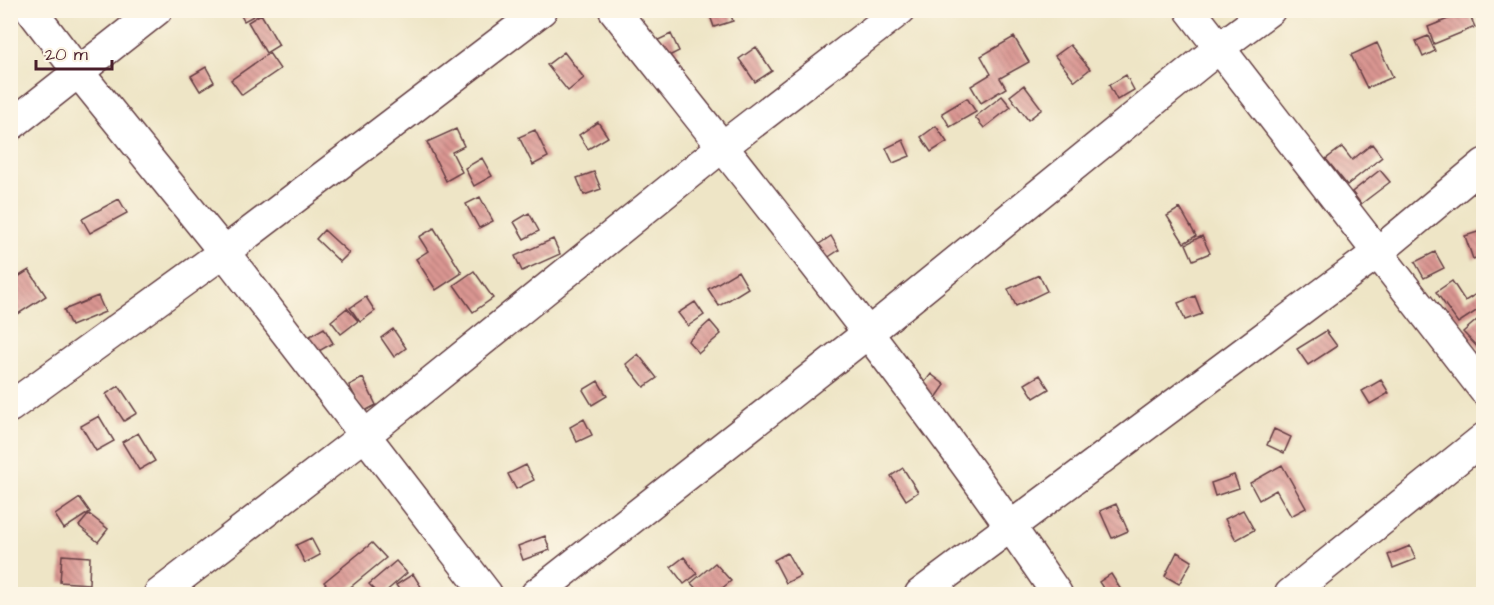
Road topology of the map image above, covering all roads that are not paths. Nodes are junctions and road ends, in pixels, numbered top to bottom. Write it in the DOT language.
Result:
graph roads {
  1 [pos="31,10"];
  2 [pos="157,10"];
  3 [pos="542,10"];
  4 [pos="614,10"];
  5 [pos="900,10"];
  6 [pos="1191,10"];
  7 [pos="1270,10"];
  8 [pos="1219,48"];
  9 [pos="79,73"];
  10 [pos="10,126"];
  11 [pos="722,147"];
  12 [pos="1484,164"];
  13 [pos="224,252"];
  14 [pos="1377,253"];
  15 [pos="868,333"];
  16 [pos="1484,390"];
  17 [pos="10,407"];
  18 [pos="364,436"];
  19 [pos="1484,438"];
  20 [pos="1011,526"];
  21 [pos="159,594"];
  22 [pos="487,594"];
  23 [pos="536,594"];
  24 [pos="920,594"];
  25 [pos="1057,594"];
  26 [pos="1290,594"];
  1 -- 9 [label="street"];
  2 -- 9 [label="street"];
  3 -- 13 [label="street"];
  4 -- 11 [label="street"];
  5 -- 11 [label="street"];
  6 -- 8 [label="street"];
  7 -- 8 [label="street"];
  8 -- 14 [label="street"];
  8 -- 15 [label="street"];
  9 -- 10 [label="street"];
  9 -- 13 [label="street"];
  11 -- 15 [label="street"];
  11 -- 18 [label="street"];
  12 -- 14 [label="street"];
  13 -- 17 [label="street"];
  13 -- 18 [label="street"];
  14 -- 16 [label="street"];
  14 -- 20 [label="street"];
  15 -- 20 [label="street"];
  15 -- 23 [label="street"];
  18 -- 21 [label="street"];
  18 -- 22 [label="street"];
  19 -- 26 [label="street"];
  20 -- 24 [label="street"];
  20 -- 25 [label="street"];
}
